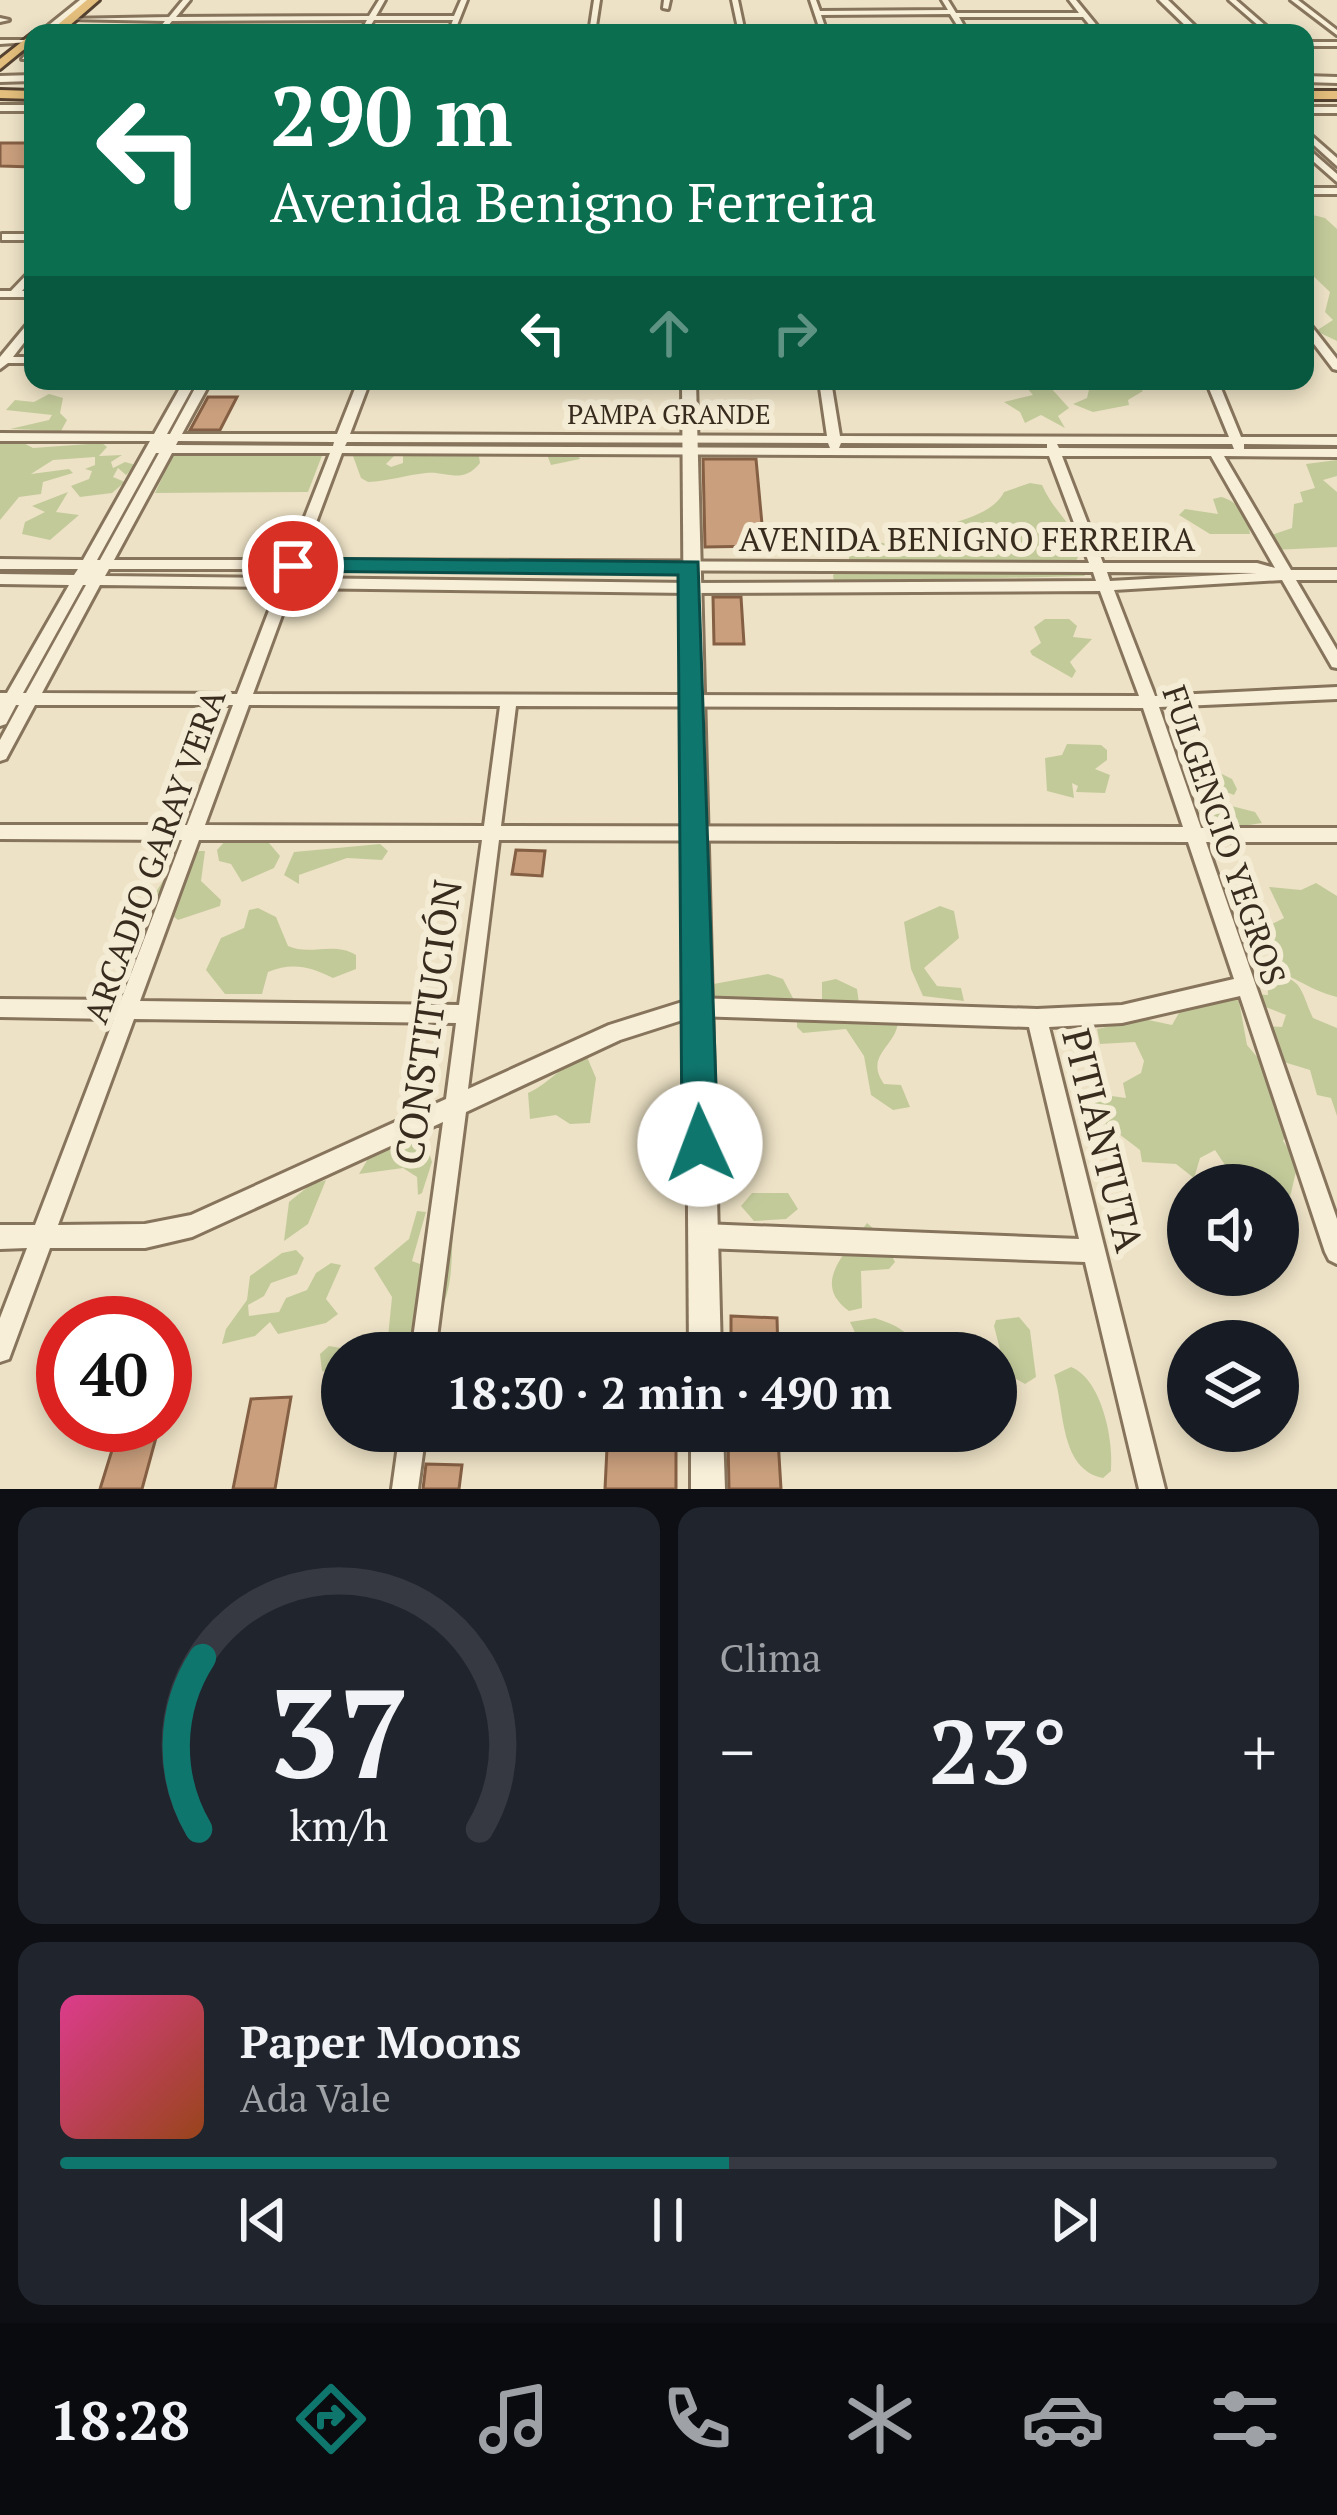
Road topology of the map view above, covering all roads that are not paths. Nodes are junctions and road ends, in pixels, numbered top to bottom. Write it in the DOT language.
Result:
graph roads {
  1 [pos="76,0"];
  2 [pos="90,0"];
  3 [pos="187,0"];
  4 [pos="382,0"];
  5 [pos="464,0"];
  6 [pos="813,0"];
  7 [pos="945,0"];
  8 [pos="1072,0"];
  9 [pos="1149,0"];
  10 [pos="1163,0"];
  11 [pos="1232,0"];
  12 [pos="1294,0"];
  13 [pos="817,13"];
  14 [pos="953,14"];
  15 [pos="1085,15"];
  16 [pos="457,18"];
  17 [pos="372,19"];
  18 [pos="171,20"];
  19 [pos="53,24"];
  20 [pos="58,24"];
  21 [pos="140,24"];
  22 [pos="167,24"];
  23 [pos="369,24"];
  24 [pos="455,24"];
  25 [pos="821,24"];
  26 [pos="959,24"];
  27 [pos="1092,24"];
  28 [pos="1174,24"];
  29 [pos="1188,24"];
  30 [pos="1260,24"];
  31 [pos="1337,33"];
  32 [pos="1314,141"];
  33 [pos="1314,157"];
  34 [pos="1337,163"];
  35 [pos="1337,179"];
  36 [pos="24,335"];
  37 [pos="1331,352"];
  38 [pos="2,362"];
  39 [pos="1337,367"];
  40 [pos="186,390"];
  41 [pos="199,390"];
  42 [pos="361,390"];
  43 [pos="688,390"];
  44 [pos="826,390"];
  45 [pos="1216,390"];
  46 [pos="0,437"];
  47 [pos="1337,441"];
  48 [pos="163,443"];
  49 [pos="340,443"];
  50 [pos="689,445"];
  51 [pos="835,445"];
  52 [pos="1052,446"];
  53 [pos="1239,446"];
  54 [pos="1215,452"];
  55 [pos="1337,453"];
  56 [pos="0,564"];
  57 [pos="820,568"];
  58 [pos="92,572"];
  59 [pos="1337,574"];
  60 [pos="289,575"];
  61 [pos="1285,575"];
  62 [pos="690,578"];
  63 [pos="0,579"];
  64 [pos="1102,579"];
  65 [pos="822,588"];
  66 [pos="1337,664"];
  67 [pos="1337,693"];
  68 [pos="6,699"];
  69 [pos="31,699"];
  70 [pos="240,700"];
  71 [pos="509,700"];
  72 [pos="693,700"];
  73 [pos="1149,702"];
  74 [pos="0,720"];
  75 [pos="0,755"];
  76 [pos="0,832"];
  77 [pos="189,832"];
  78 [pos="492,834"];
  79 [pos="695,835"];
  80 [pos="1193,835"];
  81 [pos="1337,835"];
  82 [pos="1244,986"];
  83 [pos="695,1007"];
  84 [pos="0,1008"];
  85 [pos="132,1010"];
  86 [pos="468,1014"];
  87 [pos="1037,1018"];
  88 [pos="455,1109"];
  89 [pos="703,1236"];
  90 [pos="0,1237"];
  91 [pos="42,1239"];
  92 [pos="1094,1251"];
  93 [pos="1337,1252"];
  94 [pos="426,1332"];
  95 [pos="705,1332"];
  96 [pos="0,1351"];
  97 [pos="410,1452"];
  98 [pos="707,1452"];
  99 [pos="405,1489"];
  100 [pos="708,1489"];
  101 [pos="1152,1489"];
  1 -- 19 [label="highway"];
  2 -- 20 [label="highway"];
  3 -- 18 [label="street"];
  4 -- 17 [label="street"];
  5 -- 16 [label="street"];
  6 -- 13 [label="street"];
  7 -- 14 [label="street"];
  8 -- 15 [label="street"];
  9 -- 28 [label="street"];
  10 -- 29 [label="street"];
  11 -- 30 [label="street"];
  12 -- 31 [label="street"];
  13 -- 14 [label="street"];
  13 -- 25 [label="street"];
  14 -- 15 [label="street"];
  14 -- 26 [label="street"];
  15 -- 27 [label="street"];
  16 -- 17 [label="street"];
  16 -- 24 [label="street"];
  17 -- 18 [label="street"];
  17 -- 23 [label="street"];
  18 -- 21 [label="street"];
  18 -- 22 [label="street"];
  32 -- 34 [label="street"];
  33 -- 35 [label="street"];
  36 -- 38 [label="street"];
  37 -- 39 [label="street"];
  40 -- 48 [label="street"];
  41 -- 48 [label="street"];
  42 -- 49 [label="street, ARCADIO GARAY VERA"];
  43 -- 50 [label="street"];
  44 -- 51 [label="street"];
  45 -- 53 [label="street"];
  46 -- 48 [label="street, PAMPA GRANDE"];
  47 -- 53 [label="street, PAMPA GRANDE"];
  48 -- 49 [label="street, PAMPA GRANDE"];
  48 -- 58 [label="street"];
  49 -- 50 [label="street, PAMPA GRANDE"];
  49 -- 60 [label="street, ARCADIO GARAY VERA"];
  50 -- 51 [label="street, PAMPA GRANDE"];
  50 -- 62 [label="street"];
  51 -- 52 [label="street, PAMPA GRANDE"];
  52 -- 53 [label="street, PAMPA GRANDE"];
  52 -- 54 [label="street, PAMPA GRANDE"];
  52 -- 64 [label="street, FULGENCIO YEGROS"];
  53 -- 54 [label="street, PAMPA GRANDE"];
  53 -- 55 [label="street, PAMPA GRANDE"];
  54 -- 61 [label="street"];
  56 -- 58 [label="street, AVENIDA BENIGNO FERREIRA"];
  57 -- 62 [label="street, AVENIDA BENIGNO FERREIRA"];
  57 -- 64 [label="street, AVENIDA BENIGNO FERREIRA"];
  57 -- 65 [label="street"];
  58 -- 60 [label="street, AVENIDA BENIGNO FERREIRA"];
  58 -- 63 [label="street, AVENIDA BENIGNO FERREIRA"];
  58 -- 68 [label="street"];
  58 -- 69 [label="street"];
  59 -- 61 [label="street, AVENIDA BENIGNO FERREIRA"];
  60 -- 62 [label="street, AVENIDA BENIGNO FERREIRA"];
  60 -- 70 [label="street, ARCADIO GARAY VERA"];
  61 -- 64 [label="street, AVENIDA BENIGNO FERREIRA"];
  61 -- 66 [label="street"];
  62 -- 65 [label="street, AVENIDA BENIGNO FERREIRA"];
  62 -- 72 [label="street"];
  64 -- 65 [label="street, AVENIDA BENIGNO FERREIRA"];
  64 -- 73 [label="street, FULGENCIO YEGROS"];
  67 -- 73 [label="street"];
  68 -- 69 [label="street"];
  68 -- 74 [label="street"];
  69 -- 70 [label="street"];
  69 -- 75 [label="street"];
  70 -- 71 [label="street"];
  70 -- 77 [label="street, ARCADIO GARAY VERA"];
  71 -- 72 [label="street"];
  71 -- 78 [label="street, CONSTITUCIÓN"];
  72 -- 73 [label="street"];
  72 -- 79 [label="street"];
  73 -- 80 [label="street, FULGENCIO YEGROS"];
  76 -- 77 [label="street"];
  77 -- 78 [label="street"];
  77 -- 85 [label="street, ARCADIO GARAY VERA"];
  78 -- 79 [label="street"];
  78 -- 86 [label="street, CONSTITUCIÓN"];
  79 -- 80 [label="street"];
  79 -- 83 [label="street"];
  80 -- 81 [label="street"];
  80 -- 82 [label="street, FULGENCIO YEGROS"];
  82 -- 87 [label="street"];
  82 -- 93 [label="street, FULGENCIO YEGROS"];
  83 -- 87 [label="street"];
  83 -- 88 [label="street"];
  83 -- 89 [label="street"];
  84 -- 85 [label="street"];
  85 -- 86 [label="street"];
  85 -- 91 [label="street, ARCADIO GARAY VERA"];
  86 -- 88 [label="street, CONSTITUCIÓN"];
  87 -- 92 [label="street, PITIANTUTA"];
  88 -- 91 [label="street"];
  88 -- 94 [label="street, CONSTITUCIÓN"];
  89 -- 92 [label="street"];
  89 -- 95 [label="street"];
  90 -- 91 [label="street"];
  91 -- 96 [label="street, ARCADIO GARAY VERA"];
  92 -- 101 [label="street, PITIANTUTA"];
  97 -- 99 [label="street"];
  98 -- 100 [label="street"];
}
